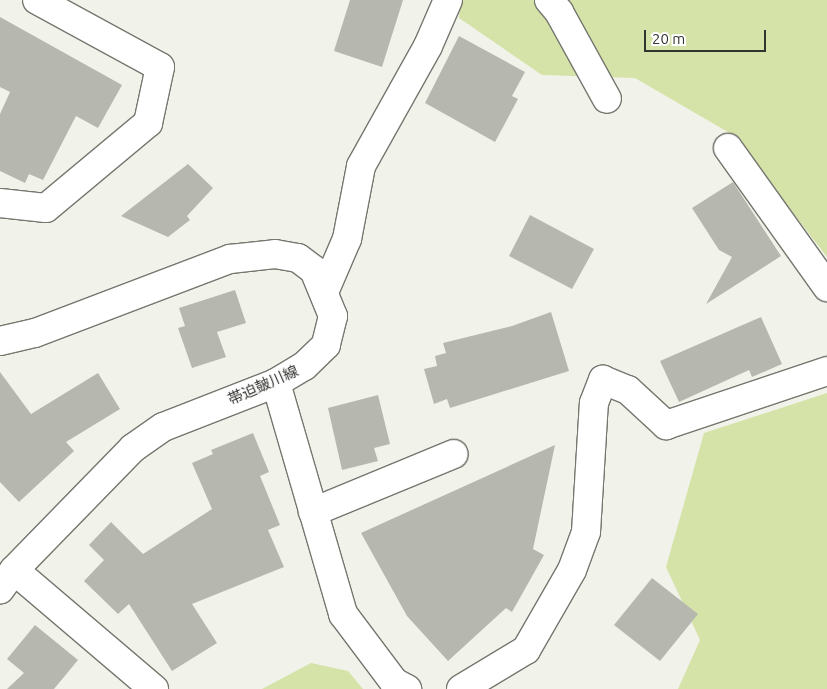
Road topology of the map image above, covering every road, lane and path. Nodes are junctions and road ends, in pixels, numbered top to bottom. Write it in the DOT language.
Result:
graph roads {
  1 [pos="37,0"];
  2 [pos="448,0"];
  3 [pos="549,0"];
  4 [pos="607,99"];
  5 [pos="728,148"];
  6 [pos="0,203"];
  7 [pos="827,287"];
  8 [pos="325,290"];
  9 [pos="0,341"];
  10 [pos="827,371"];
  11 [pos="276,383"];
  12 [pos="454,454"];
  13 [pos="313,512"];
  14 [pos="7,580"];
  15 [pos="154,689"];
  16 [pos="407,689"];
  17 [pos="461,689"];
  1 -- 6 [label="street"];
  2 -- 8 [label="street"];
  3 -- 4 [label="street"];
  5 -- 7 [label="street"];
  8 -- 9 [label="street, 帯迫皷川線"];
  8 -- 11 [label="street, 帯迫皷川線"];
  10 -- 17 [label="street"];
  11 -- 13 [label="street"];
  11 -- 14 [label="street, 帯迫皷川線"];
  12 -- 13 [label="street"];
  13 -- 16 [label="street"];
  14 -- 15 [label="street"];
}
